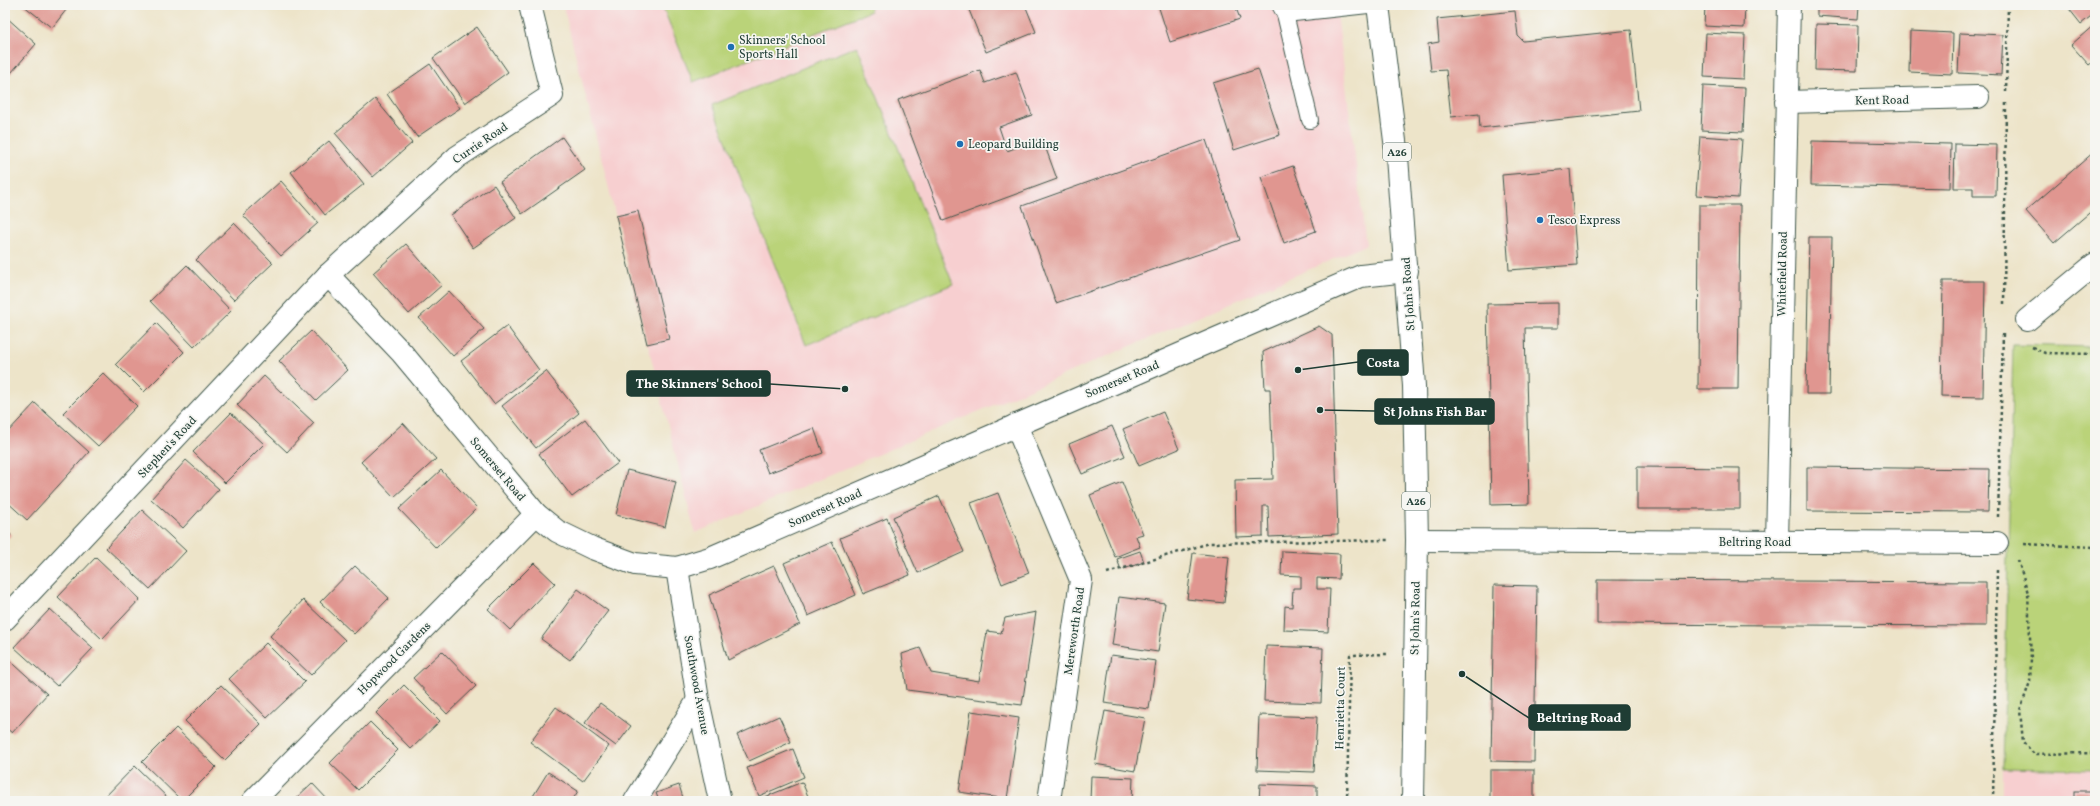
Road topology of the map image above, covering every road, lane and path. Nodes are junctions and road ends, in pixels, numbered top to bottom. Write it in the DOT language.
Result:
graph roads {
  1 [pos="530,5"];
  2 [pos="1368,5"];
  3 [pos="1378,5"];
  4 [pos="1789,5"];
  5 [pos="2008,5"];
  6 [pos="1283,10"];
  7 [pos="1978,98"];
  8 [pos="1786,102"];
  9 [pos="1310,120"];
  10 [pos="2095,264"];
  11 [pos="1407,271"];
  12 [pos="328,275"];
  13 [pos="2004,310"];
  14 [pos="2027,320"];
  15 [pos="2003,333"];
  16 [pos="2010,337"];
  17 [pos="2031,347"];
  18 [pos="2095,354"];
  19 [pos="1016,425"];
  20 [pos="536,514"];
  21 [pos="1417,540"];
  22 [pos="1776,542"];
  23 [pos="2005,544"];
  24 [pos="2095,547"];
  25 [pos="677,568"];
  26 [pos="1081,580"];
  27 [pos="5,619"];
  28 [pos="1414,654"];
  29 [pos="698,700"];
  30 [pos="2095,753"];
  31 [pos="253,801"];
  32 [pos="635,801"];
  33 [pos="720,801"];
  34 [pos="1049,801"];
  35 [pos="1347,801"];
  36 [pos="1413,801"];
  37 [pos="1993,801"];
  1 -- 12 [label="main road, Currie Road"];
  2 -- 6 [label="lane"];
  3 -- 11 [label="main road, St John's Road / A26"];
  4 -- 8 [label="main road, Whitefield Road"];
  5 -- 13 [label="path"];
  6 -- 9 [label="lane"];
  7 -- 8 [label="main road, Kent Road"];
  8 -- 22 [label="main road, Whitefield Road"];
  10 -- 14 [label="main road"];
  11 -- 19 [label="main road, Somerset Road"];
  11 -- 21 [label="main road, St John's Road / A26"];
  12 -- 20 [label="main road, Somerset Road"];
  12 -- 27 [label="main road, Stephen's Road"];
  14 -- 15 [label="path"];
  15 -- 16 [label="path"];
  15 -- 23 [label="path"];
  17 -- 18 [label="path"];
  19 -- 25 [label="main road, Somerset Road"];
  19 -- 26 [label="main road, Mereworth Road"];
  20 -- 25 [label="main road, Somerset Road"];
  20 -- 31 [label="main road, Hopwood Gardens"];
  21 -- 22 [label="main road, Beltring Road"];
  21 -- 26 [label="path"];
  21 -- 28 [label="main road, St John's Road / A26"];
  22 -- 23 [label="main road, Beltring Road"];
  23 -- 24 [label="path"];
  23 -- 30 [label="path"];
  23 -- 37 [label="path"];
  25 -- 29 [label="main road, Southwood Avenue"];
  26 -- 34 [label="main road, Mereworth Road"];
  28 -- 35 [label="path, Henrietta Court"];
  28 -- 36 [label="main road, St John's Road / A26"];
  29 -- 32 [label="main road"];
  29 -- 33 [label="main road, Southwood Avenue"];
}
